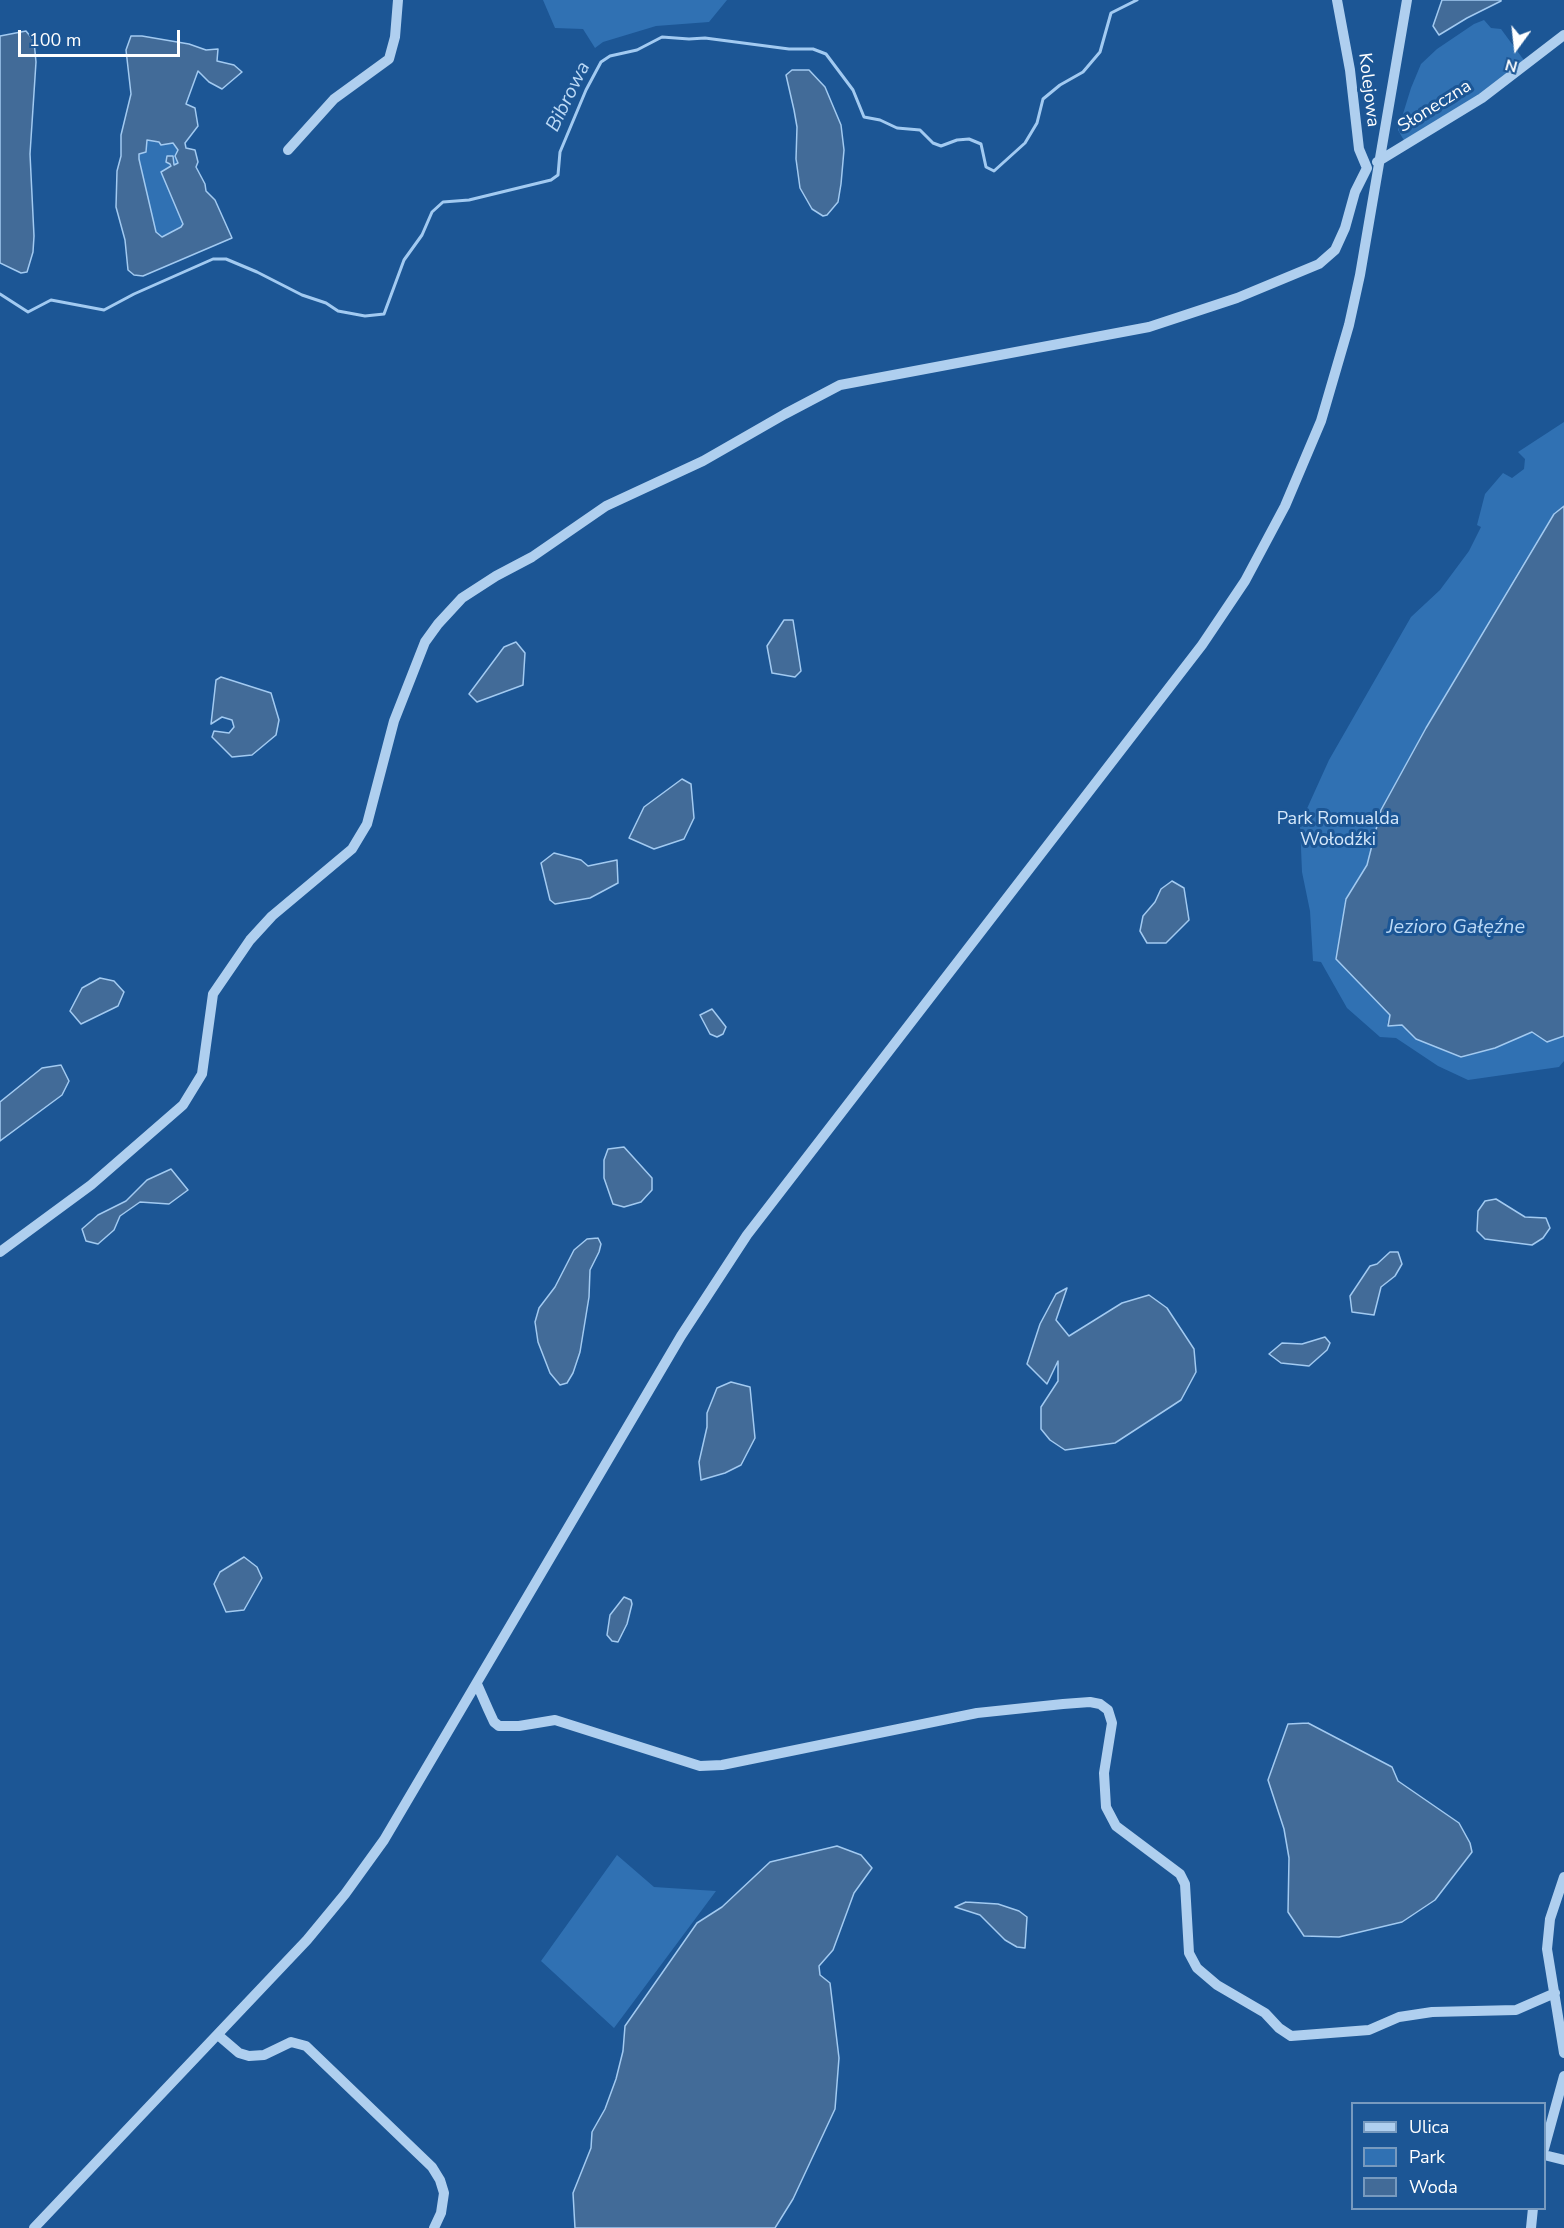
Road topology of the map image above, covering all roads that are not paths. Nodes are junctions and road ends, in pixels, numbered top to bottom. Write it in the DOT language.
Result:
graph roads {
  1 [pos="398,0"];
  2 [pos="1337,0"];
  3 [pos="1407,0"];
  4 [pos="1564,34"];
  5 [pos="288,150"];
  6 [pos="1379,161"];
  7 [pos="1366,168"];
  8 [pos="0,1251"];
  9 [pos="477,1684"];
  10 [pos="1564,1877"];
  11 [pos="1555,1993"];
  12 [pos="218,2035"];
  13 [pos="1564,2053"];
  14 [pos="1564,2076"];
  15 [pos="1546,2145"];
  16 [pos="1546,2155"];
  17 [pos="1564,2160"];
  18 [pos="1533,2210"];
  19 [pos="34,2228"];
  20 [pos="434,2228"];
  21 [pos="1531,2228"];
  1 -- 5 [label="street"];
  2 -- 7 [label="street, Kolejowa"];
  3 -- 6 [label="street"];
  4 -- 6 [label="street, Słoneczna"];
  6 -- 7 [label="street"];
  6 -- 9 [label="street"];
  7 -- 8 [label="street"];
  9 -- 11 [label="street"];
  9 -- 12 [label="street"];
  10 -- 11 [label="street"];
  11 -- 13 [label="street"];
  12 -- 19 [label="street"];
  12 -- 20 [label="street"];
  14 -- 15 [label="street"];
  16 -- 17 [label="street"];
  18 -- 21 [label="street"];
}
